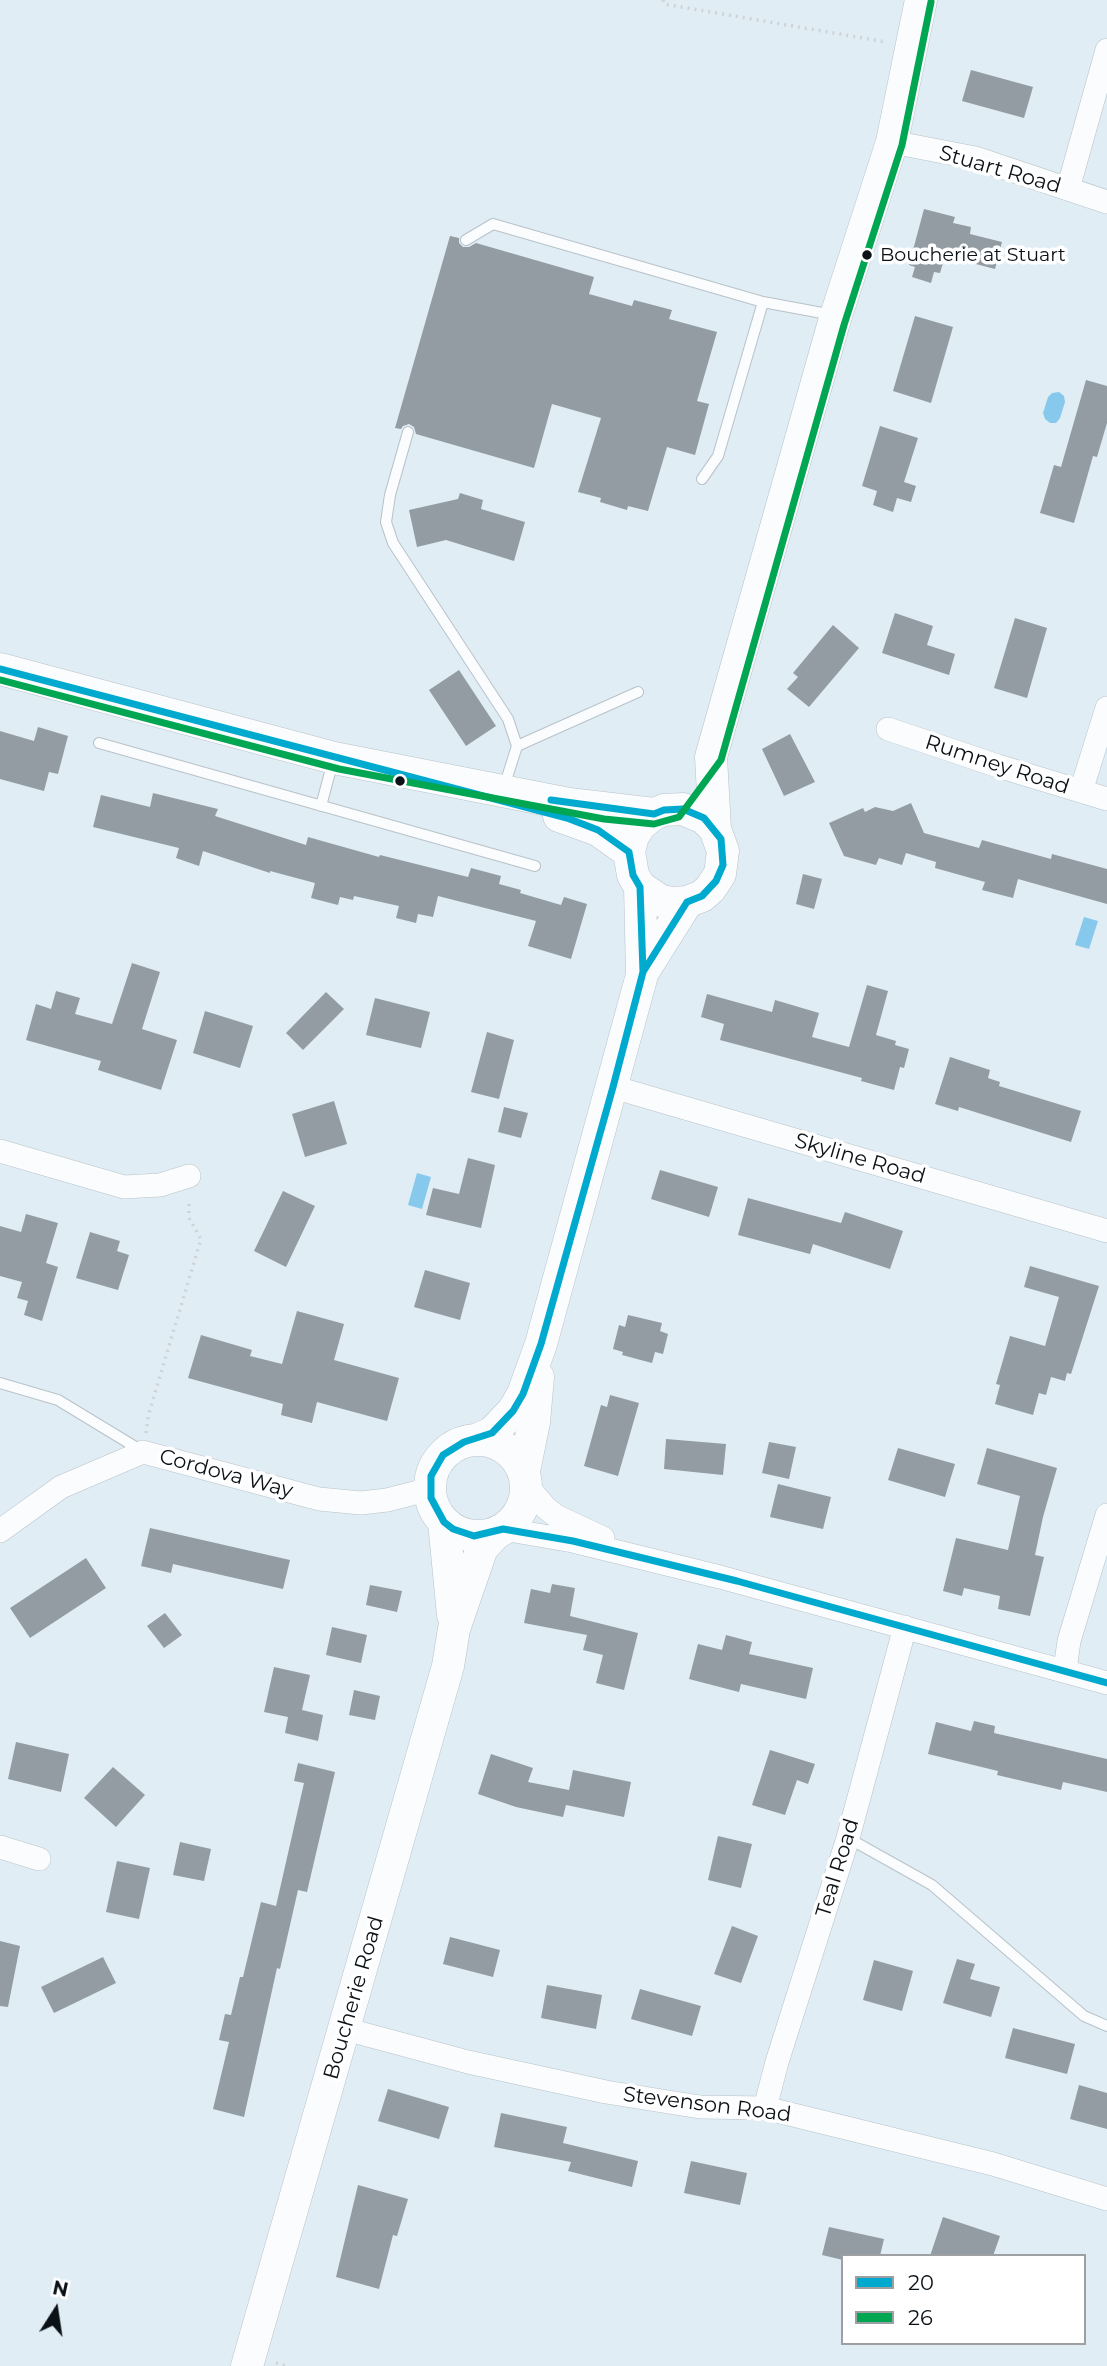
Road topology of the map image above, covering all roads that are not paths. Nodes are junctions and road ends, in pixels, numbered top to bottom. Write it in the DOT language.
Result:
graph roads {
  1 [pos="921,0"];
  2 [pos="1107,50"];
  3 [pos="892,142"];
  4 [pos="1068,190"];
  5 [pos="1107,202"];
  6 [pos="466,240"];
  7 [pos="763,302"];
  8 [pos="837,316"];
  9 [pos="408,432"];
  10 [pos="702,479"];
  11 [pos="0,668"];
  12 [pos="638,692"];
  13 [pos="1107,708"];
  14 [pos="888,729"];
  15 [pos="99,743"];
  16 [pos="517,746"];
  17 [pos="711,757"];
  18 [pos="337,758"];
  19 [pos="503,791"];
  20 [pos="1081,791"];
  21 [pos="1107,799"];
  22 [pos="321,806"];
  23 [pos="663,812"];
  24 [pos="715,829"];
  25 [pos="629,852"];
  26 [pos="535,866"];
  27 [pos="640,887"];
  28 [pos="687,902"];
  29 [pos="643,972"];
  30 [pos="613,1087"];
  31 [pos="0,1152"];
  32 [pos="190,1176"];
  33 [pos="1107,1231"];
  34 [pos="541,1344"];
  35 [pos="0,1382"];
  36 [pos="476,1440"];
  37 [pos="143,1452"];
  38 [pos="525,1478"];
  39 [pos="430,1489"];
  40 [pos="1107,1515"];
  41 [pos="444,1522"];
  42 [pos="0,1531"];
  43 [pos="499,1531"];
  44 [pos="660,1564"];
  45 [pos="905,1627"];
  46 [pos="454,1629"];
  47 [pos="1065,1670"];
  48 [pos="1107,1683"];
  49 [pos="848,1838"];
  50 [pos="0,1847"];
  51 [pos="39,1858"];
  52 [pos="1107,2026"];
  53 [pos="345,2029"];
  54 [pos="765,2108"];
  55 [pos="1107,2199"];
  56 [pos="259,2364"];
  1 -- 3 [label="main road"];
  2 -- 4 [label="street"];
  3 -- 4 [label="street, Stuart Road"];
  3 -- 8 [label="main road"];
  4 -- 5 [label="street, Stuart Road"];
  6 -- 7 [label="lane"];
  7 -- 8 [label="lane"];
  7 -- 10 [label="lane"];
  8 -- 17 [label="main road"];
  9 -- 16 [label="lane"];
  11 -- 18 [label="main road"];
  12 -- 16 [label="lane"];
  13 -- 20 [label="street"];
  14 -- 20 [label="street, Rumney Road"];
  15 -- 22 [label="lane"];
  16 -- 19 [label="lane"];
  17 -- 23 [label="main road"];
  17 -- 24 [label="main road"];
  18 -- 19 [label="main road"];
  18 -- 22 [label="lane"];
  18 -- 25 [label="main road"];
  19 -- 23 [label="main road"];
  20 -- 21 [label="street, Rumney Road"];
  22 -- 26 [label="lane"];
  23 -- 24 [label="main road"];
  23 -- 25 [label="main road"];
  24 -- 28 [label="main road"];
  25 -- 27 [label="main road"];
  27 -- 28 [label="main road"];
  27 -- 29 [label="main road"];
  28 -- 29 [label="main road"];
  29 -- 30 [label="main road"];
  30 -- 33 [label="street, Skyline Road"];
  30 -- 34 [label="main road"];
  31 -- 32 [label="street"];
  34 -- 36 [label="main road"];
  34 -- 38 [label="main road"];
  35 -- 37 [label="lane"];
  36 -- 38 [label="main road"];
  36 -- 39 [label="main road"];
  37 -- 39 [label="street, Cordova Way"];
  37 -- 42 [label="street, Cordova Way"];
  38 -- 43 [label="main road"];
  38 -- 44 [label="street"];
  39 -- 41 [label="main road"];
  40 -- 47 [label="street"];
  41 -- 43 [label="main road"];
  41 -- 46 [label="main road, Boucherie Road"];
  43 -- 44 [label="street"];
  43 -- 46 [label="main road, Boucherie Road"];
  44 -- 45 [label="street"];
  45 -- 47 [label="street"];
  45 -- 49 [label="street, Teal Road"];
  46 -- 53 [label="main road, Boucherie Road"];
  47 -- 48 [label="street"];
  49 -- 52 [label="lane"];
  49 -- 54 [label="street, Teal Road"];
  50 -- 51 [label="street"];
  53 -- 54 [label="street, Stevenson Road"];
  53 -- 56 [label="main road, Boucherie Road"];
  54 -- 55 [label="street, Stevenson Road"];
}
